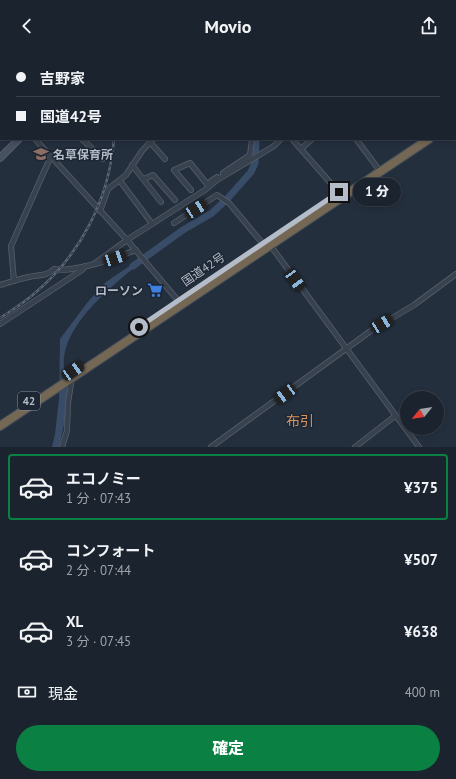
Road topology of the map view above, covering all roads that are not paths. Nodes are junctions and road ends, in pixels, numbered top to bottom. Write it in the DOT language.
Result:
graph roads {
  1 [pos="18,140"];
  2 [pos="36,140"];
  3 [pos="83,140"];
  4 [pos="252,140"];
  5 [pos="280,140"];
  6 [pos="293,140"];
  7 [pos="311,140"];
  8 [pos="357,140"];
  9 [pos="418,140"];
  10 [pos="427,140"];
  11 [pos="152,141"];
  12 [pos="301,149"];
  13 [pos="50,156"];
  14 [pos="0,158"];
  15 [pos="103,159"];
  16 [pos="164,159"];
  17 [pos="132,165"];
  18 [pos="377,167"];
  19 [pos="144,179"];
  20 [pos="120,181"];
  21 [pos="191,190"];
  22 [pos="341,194"];
  23 [pos="175,200"];
  24 [pos="160,202"];
  25 [pos="100,211"];
  26 [pos="150,221"];
  27 [pos="174,223"];
  28 [pos="127,240"];
  29 [pos="266,244"];
  30 [pos="136,250"];
  31 [pos="94,264"];
  32 [pos="85,266"];
  33 [pos="456,274"];
  34 [pos="14,281"];
  35 [pos="0,285"];
  36 [pos="180,302"];
  37 [pos="0,324"];
  38 [pos="346,349"];
  39 [pos="70,376"];
  40 [pos="57,384"];
  41 [pos="395,416"];
  42 [pos="0,420"];
  43 [pos="0,426"];
  44 [pos="62,447"];
  45 [pos="211,447"];
  46 [pos="354,447"];
  47 [pos="419,447"];
  1 -- 14 [label="main road"];
  2 -- 13 [label="street"];
  3 -- 15 [label="street"];
  4 -- 21 [label="street"];
  5 -- 28 [label="street"];
  6 -- 12 [label="street"];
  7 -- 12 [label="street"];
  8 -- 18 [label="street"];
  9 -- 18 [label="highway, 国道42号 / 42"];
  10 -- 22 [label="highway, 国道42号 / 42"];
  11 -- 16 [label="street"];
  11 -- 17 [label="street"];
  12 -- 22 [label="street"];
  13 -- 25 [label="street"];
  13 -- 34 [label="street"];
  17 -- 19 [label="street"];
  17 -- 20 [label="street"];
  18 -- 22 [label="highway, 国道42号 / 42"];
  19 -- 23 [label="street"];
  19 -- 24 [label="street"];
  20 -- 25 [label="street"];
  20 -- 26 [label="street"];
  22 -- 29 [label="highway, 国道42号 / 42"];
  25 -- 28 [label="street"];
  27 -- 29 [label="street"];
  28 -- 30 [label="street"];
  28 -- 31 [label="street"];
  29 -- 36 [label="highway, 国道42号 / 42"];
  29 -- 38 [label="street"];
  30 -- 31 [label="street"];
  30 -- 36 [label="street"];
  31 -- 32 [label="street"];
  32 -- 34 [label="street"];
  32 -- 37 [label="street"];
  33 -- 38 [label="street"];
  34 -- 35 [label="street"];
  36 -- 39 [label="highway, 国道42号 / 42"];
  38 -- 41 [label="street"];
  38 -- 45 [label="street"];
  39 -- 40 [label="highway, 国道42号 / 42"];
  39 -- 44 [label="street"];
  40 -- 42 [label="highway, 国道42号 / 42"];
  40 -- 43 [label="highway, 国道42号 / 42"];
  41 -- 46 [label="street"];
  41 -- 47 [label="street"];
}
